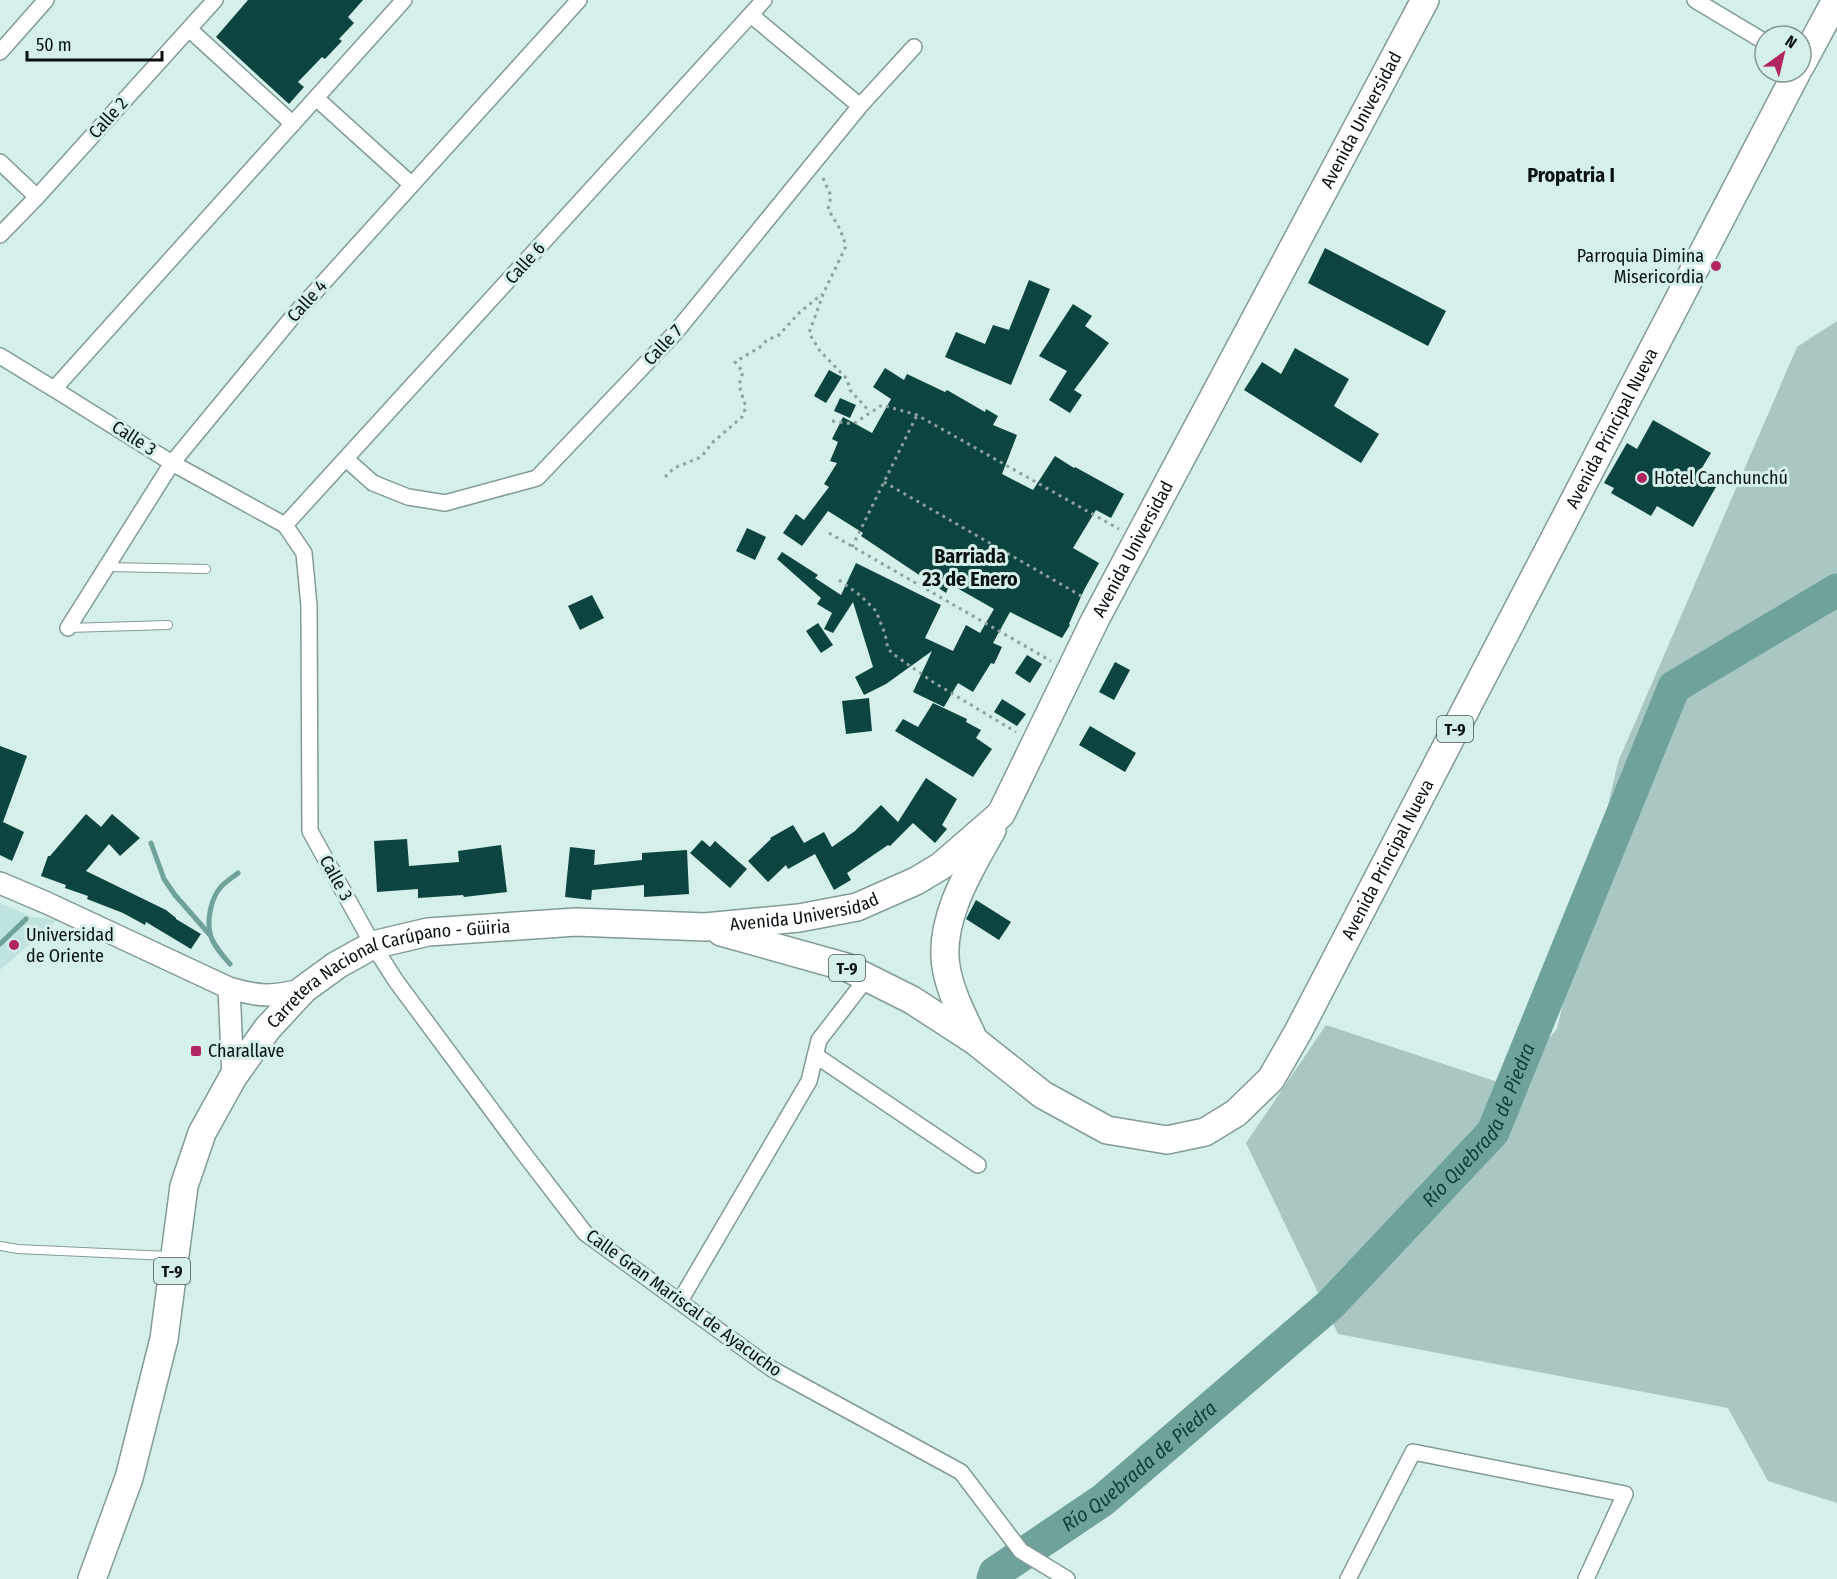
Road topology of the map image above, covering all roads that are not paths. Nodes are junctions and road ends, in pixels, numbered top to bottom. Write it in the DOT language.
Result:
graph roads {
  1 [pos="46,0"];
  2 [pos="215,0"];
  3 [pos="404,0"];
  4 [pos="579,0"];
  5 [pos="764,0"];
  6 [pos="1425,0"];
  7 [pos="1695,0"];
  8 [pos="1836,0"];
  9 [pos="751,15"];
  10 [pos="189,29"];
  11 [pos="1753,35"];
  12 [pos="1813,42"];
  13 [pos="914,47"];
  14 [pos="0,52"];
  15 [pos="1791,84"];
  16 [pos="316,98"];
  17 [pos="860,106"];
  18 [pos="293,124"];
  19 [pos="0,162"];
  20 [pos="412,185"];
  21 [pos="37,197"];
  22 [pos="0,235"];
  23 [pos="0,356"];
  24 [pos="54,389"];
  25 [pos="346,459"];
  26 [pos="172,463"];
  27 [pos="285,525"];
  28 [pos="107,567"];
  29 [pos="206,569"];
  30 [pos="168,625"];
  31 [pos="68,628"];
  32 [pos="1001,814"];
  33 [pos="0,883"];
  34 [pos="705,927"];
  35 [pos="373,945"];
  36 [pos="867,978"];
  37 [pos="229,988"];
  38 [pos="304,989"];
  39 [pos="975,1041"];
  40 [pos="815,1055"];
  41 [pos="233,1077"];
  42 [pos="978,1165"];
  43 [pos="0,1246"];
  44 [pos="174,1256"];
  45 [pos="680,1301"];
  46 [pos="92,1579"];
  47 [pos="1067,1579"];
  48 [pos="1348,1579"];
  49 [pos="1586,1579"];
  1 -- 14 [label="street"];
  2 -- 10 [label="street, Calle 2"];
  3 -- 16 [label="street"];
  4 -- 20 [label="street, Calle 4"];
  5 -- 9 [label="street, Calle 6"];
  6 -- 32 [label="highway, Avenida Universidad / T-9"];
  7 -- 11 [label="street"];
  8 -- 12 [label="highway"];
  9 -- 17 [label="street"];
  9 -- 25 [label="street, Calle 6"];
  10 -- 18 [label="street"];
  10 -- 21 [label="street, Calle 2"];
  13 -- 17 [label="street, Calle 7"];
  15 -- 39 [label="highway, Avenida Principal Nueva / T-9"];
  16 -- 18 [label="street"];
  16 -- 20 [label="street"];
  17 -- 25 [label="street, Calle 7"];
  18 -- 24 [label="street"];
  19 -- 21 [label="street"];
  20 -- 26 [label="street, Calle 4"];
  21 -- 22 [label="street, Calle 2"];
  23 -- 24 [label="street, Calle 3"];
  24 -- 26 [label="street, Calle 3"];
  25 -- 27 [label="street, Calle 6"];
  26 -- 27 [label="street, Calle 3"];
  26 -- 28 [label="street, Calle 4"];
  27 -- 35 [label="street, Calle 3"];
  28 -- 29 [label="lane"];
  28 -- 31 [label="street, Calle 4"];
  30 -- 31 [label="lane"];
  32 -- 34 [label="highway, Avenida Universidad / T-9"];
  32 -- 39 [label="highway, T-9"];
  33 -- 37 [label="street"];
  34 -- 35 [label="highway, Carretera Nacional Carúpano - Güiria / T-9"];
  34 -- 36 [label="highway, Avenida Principal Nueva / T-9"];
  35 -- 38 [label="highway, Carretera Nacional Carúpano - Güiria / T-9"];
  35 -- 45 [label="street, Calle Gran Mariscal de Ayacucho"];
  36 -- 39 [label="highway, Avenida Principal Nueva / T-9"];
  36 -- 40 [label="street"];
  37 -- 38 [label="street"];
  37 -- 41 [label="street"];
  38 -- 41 [label="highway, Carretera Nacional Carúpano - Güiria / T-9"];
  40 -- 42 [label="street"];
  40 -- 45 [label="street"];
  41 -- 44 [label="highway, Carretera Nacional Carúpano - Güiria / T-9"];
  43 -- 44 [label="lane"];
  44 -- 46 [label="highway, Carretera Nacional Carúpano - Güiria / T-9"];
  45 -- 47 [label="street, Calle Gran Mariscal de Ayacucho"];
  48 -- 49 [label="street"];
}
